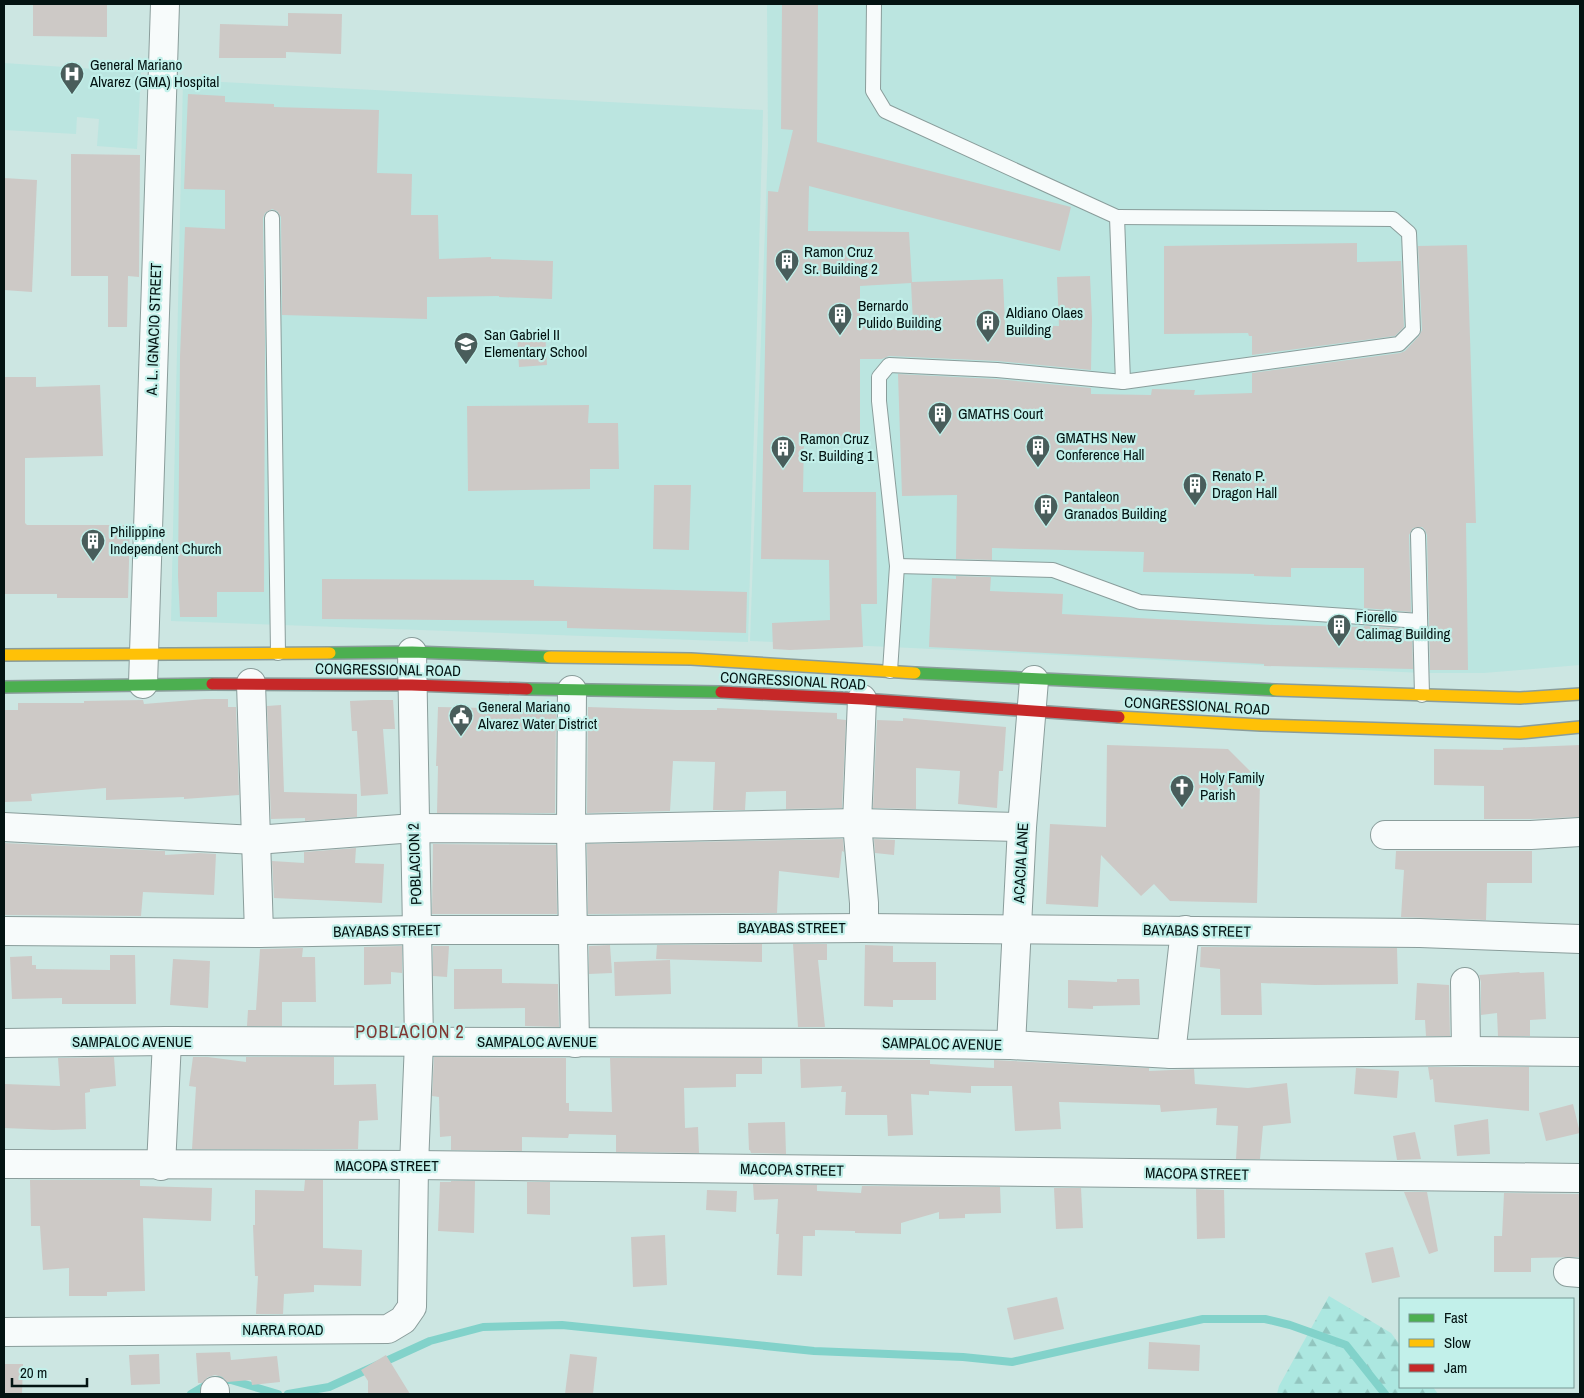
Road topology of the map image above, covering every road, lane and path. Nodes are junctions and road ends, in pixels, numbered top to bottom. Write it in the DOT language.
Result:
graph roads {
  1 [pos="165,4"];
  2 [pos="874,4"];
  3 [pos="1117,217"];
  4 [pos="272,218"];
  5 [pos="1123,382"];
  6 [pos="1418,535"];
  7 [pos="898,566"];
  8 [pos="1420,621"];
  9 [pos="412,652"];
  10 [pos="278,654"];
  11 [pos="4,655"];
  12 [pos="144,655"];
  13 [pos="890,671"];
  14 [pos="1034,680"];
  15 [pos="251,683"];
  16 [pos="143,684"];
  17 [pos="412,685"];
  18 [pos="4,687"];
  19 [pos="572,690"];
  20 [pos="1580,694"];
  21 [pos="1422,695"];
  22 [pos="862,699"];
  23 [pos="1030,712"];
  24 [pos="1580,728"];
  25 [pos="857,823"];
  26 [pos="1022,826"];
  27 [pos="4,827"];
  28 [pos="414,828"];
  29 [pos="571,829"];
  30 [pos="1580,832"];
  31 [pos="1385,835"];
  32 [pos="256,840"];
  33 [pos="864,928"];
  34 [pos="1017,929"];
  35 [pos="418,930"];
  36 [pos="574,930"];
  37 [pos="1185,930"];
  38 [pos="4,931"];
  39 [pos="259,933"];
  40 [pos="1580,939"];
  41 [pos="1465,982"];
  42 [pos="166,1041"];
  43 [pos="419,1042"];
  44 [pos="575,1042"];
  45 [pos="4,1043"];
  46 [pos="1011,1045"];
  47 [pos="1466,1051"];
  48 [pos="1580,1052"];
  49 [pos="1171,1054"];
  50 [pos="4,1164"];
  51 [pos="161,1166"];
  52 [pos="414,1166"];
  53 [pos="1580,1178"];
  54 [pos="4,1332"];
  1 -- 12 [label="street, A. L. IGNACIO STREET"];
  2 -- 3 [label="lane"];
  3 -- 5 [label="lane"];
  3 -- 5 [label="lane"];
  4 -- 10 [label="lane"];
  5 -- 7 [label="lane"];
  6 -- 8 [label="lane"];
  7 -- 8 [label="lane"];
  7 -- 13 [label="lane"];
  8 -- 21 [label="lane"];
  9 -- 10 [label="main road, CONGRESSIONAL ROAD"];
  9 -- 13 [label="main road, CONGRESSIONAL ROAD"];
  9 -- 17 [label="street, POBLACION 2"];
  10 -- 12 [label="main road, CONGRESSIONAL ROAD"];
  11 -- 12 [label="main road, CONGRESSIONAL ROAD"];
  12 -- 16 [label="street, A. L. IGNACIO STREET"];
  13 -- 14 [label="main road, CONGRESSIONAL ROAD"];
  14 -- 21 [label="main road, CONGRESSIONAL ROAD"];
  14 -- 23 [label="street, ACACIA LANE"];
  15 -- 16 [label="main road, CONGRESSIONAL ROAD"];
  15 -- 17 [label="main road, CONGRESSIONAL ROAD"];
  15 -- 32 [label="street"];
  16 -- 18 [label="main road, CONGRESSIONAL ROAD"];
  17 -- 19 [label="main road, CONGRESSIONAL ROAD"];
  17 -- 28 [label="street, POBLACION 2"];
  19 -- 22 [label="main road, CONGRESSIONAL ROAD"];
  19 -- 29 [label="street"];
  20 -- 21 [label="main road, CONGRESSIONAL ROAD"];
  22 -- 23 [label="main road, CONGRESSIONAL ROAD"];
  22 -- 25 [label="street"];
  23 -- 24 [label="main road, CONGRESSIONAL ROAD"];
  23 -- 26 [label="street, ACACIA LANE"];
  25 -- 26 [label="street"];
  25 -- 29 [label="street"];
  25 -- 33 [label="street"];
  26 -- 34 [label="street, ACACIA LANE"];
  27 -- 32 [label="street"];
  28 -- 29 [label="street"];
  28 -- 32 [label="street"];
  28 -- 35 [label="street, POBLACION 2"];
  29 -- 36 [label="street"];
  30 -- 31 [label="street"];
  32 -- 39 [label="street"];
  33 -- 34 [label="street, BAYABAS STREET"];
  33 -- 36 [label="street, BAYABAS STREET"];
  34 -- 37 [label="street, BAYABAS STREET"];
  34 -- 46 [label="street, ACACIA LANE"];
  35 -- 36 [label="street, BAYABAS STREET"];
  35 -- 39 [label="street, BAYABAS STREET"];
  35 -- 43 [label="street, POBLACION 2"];
  36 -- 44 [label="street"];
  37 -- 40 [label="street, BAYABAS STREET"];
  37 -- 49 [label="street"];
  38 -- 39 [label="street, BAYABAS STREET"];
  41 -- 47 [label="street"];
  42 -- 43 [label="street, SAMPALOC AVENUE"];
  42 -- 45 [label="street, SAMPALOC AVENUE"];
  42 -- 51 [label="street"];
  43 -- 44 [label="street, SAMPALOC AVENUE"];
  43 -- 52 [label="street, POBLACION 2"];
  44 -- 46 [label="street, SAMPALOC AVENUE"];
  46 -- 49 [label="street, SAMPALOC AVENUE"];
  47 -- 48 [label="street, SAMPALOC AVENUE"];
  47 -- 49 [label="street, SAMPALOC AVENUE"];
  50 -- 51 [label="street, MACOPA STREET"];
  51 -- 52 [label="street, MACOPA STREET"];
  52 -- 53 [label="street, MACOPA STREET"];
  52 -- 54 [label="street, NARRA ROAD"];
}
